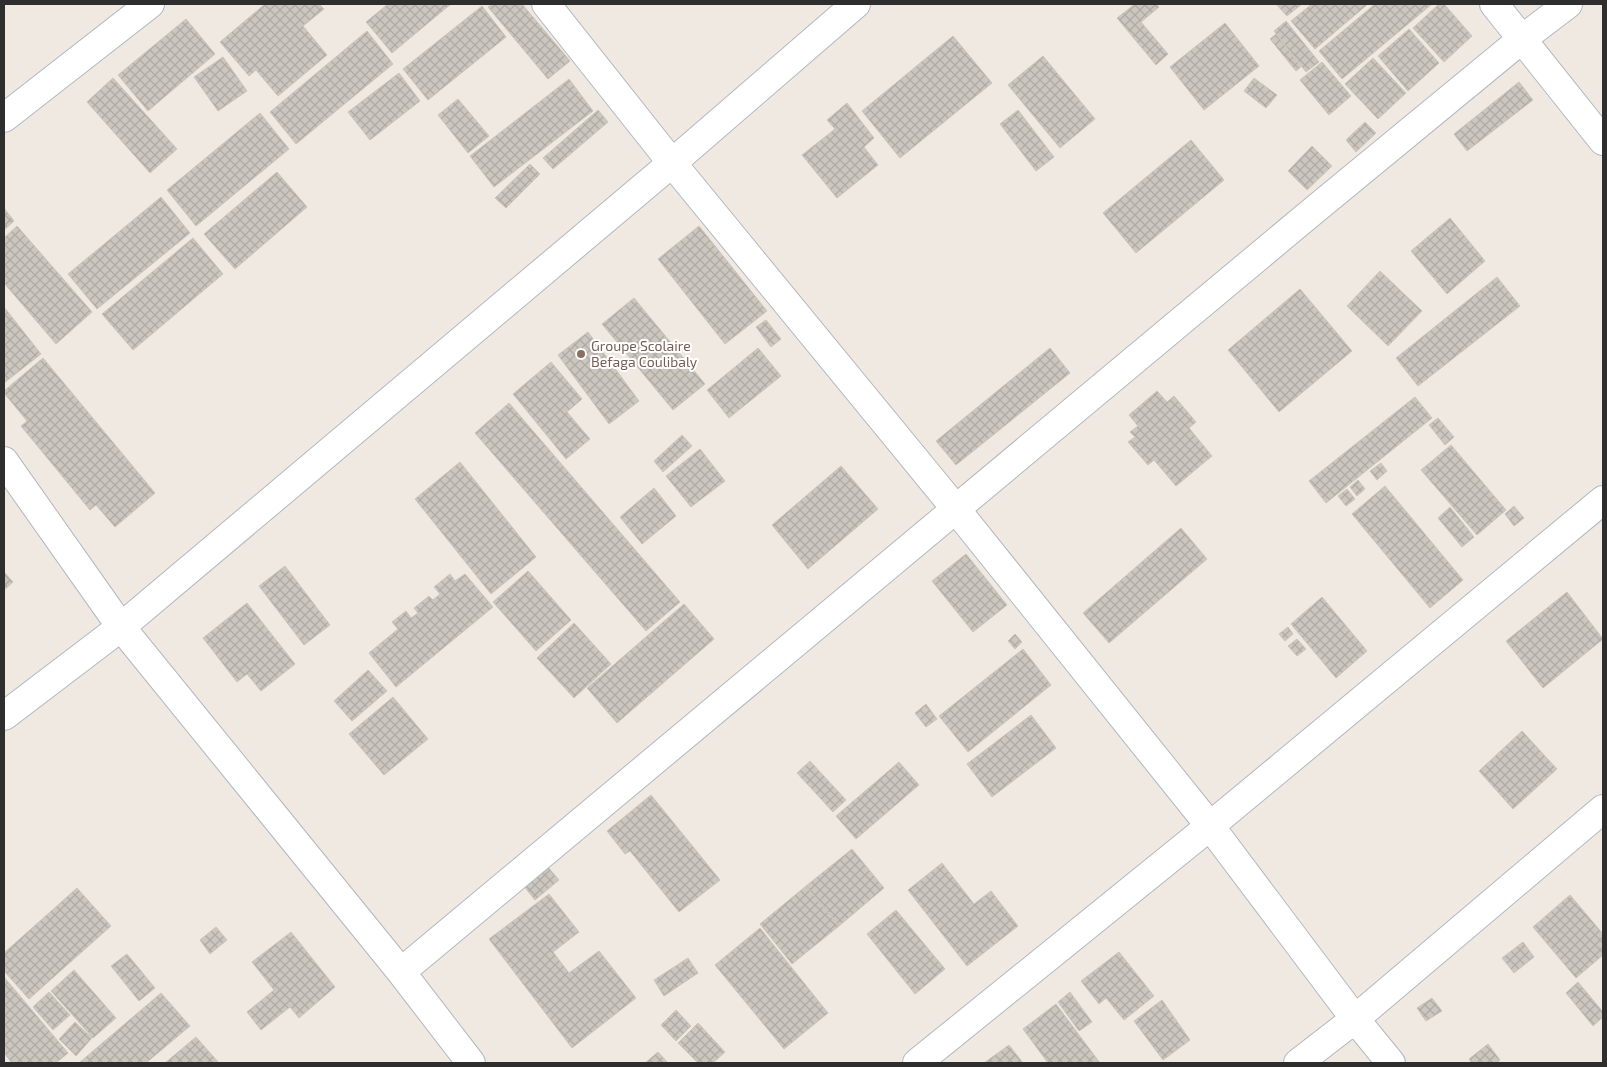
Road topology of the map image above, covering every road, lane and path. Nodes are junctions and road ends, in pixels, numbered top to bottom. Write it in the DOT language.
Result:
graph roads {
  1 [pos="150,4"];
  2 [pos="546,4"];
  3 [pos="856,4"];
  4 [pos="1494,4"];
  5 [pos="1568,4"];
  6 [pos="1522,39"];
  7 [pos="4,118"];
  8 [pos="1603,142"];
  9 [pos="672,163"];
  10 [pos="4,461"];
  11 [pos="1603,500"];
  12 [pos="955,508"];
  13 [pos="121,627"];
  14 [pos="4,716"];
  15 [pos="1603,809"];
  16 [pos="1210,826"];
  17 [pos="401,972"];
  18 [pos="1355,1019"];
  19 [pos="471,1063"];
  20 [pos="917,1063"];
  21 [pos="1298,1063"];
  22 [pos="1391,1063"];
  1 -- 7 [label="street"];
  2 -- 9 [label="street"];
  3 -- 9 [label="street"];
  4 -- 6 [label="street"];
  5 -- 6 [label="street"];
  6 -- 8 [label="street"];
  6 -- 12 [label="street"];
  9 -- 12 [label="street"];
  9 -- 13 [label="street"];
  10 -- 13 [label="street"];
  11 -- 16 [label="street"];
  12 -- 16 [label="street"];
  12 -- 17 [label="street"];
  13 -- 14 [label="street"];
  13 -- 17 [label="street"];
  15 -- 18 [label="street"];
  16 -- 18 [label="street"];
  16 -- 20 [label="street"];
  17 -- 19 [label="street"];
  18 -- 21 [label="street"];
  18 -- 22 [label="street"];
}
